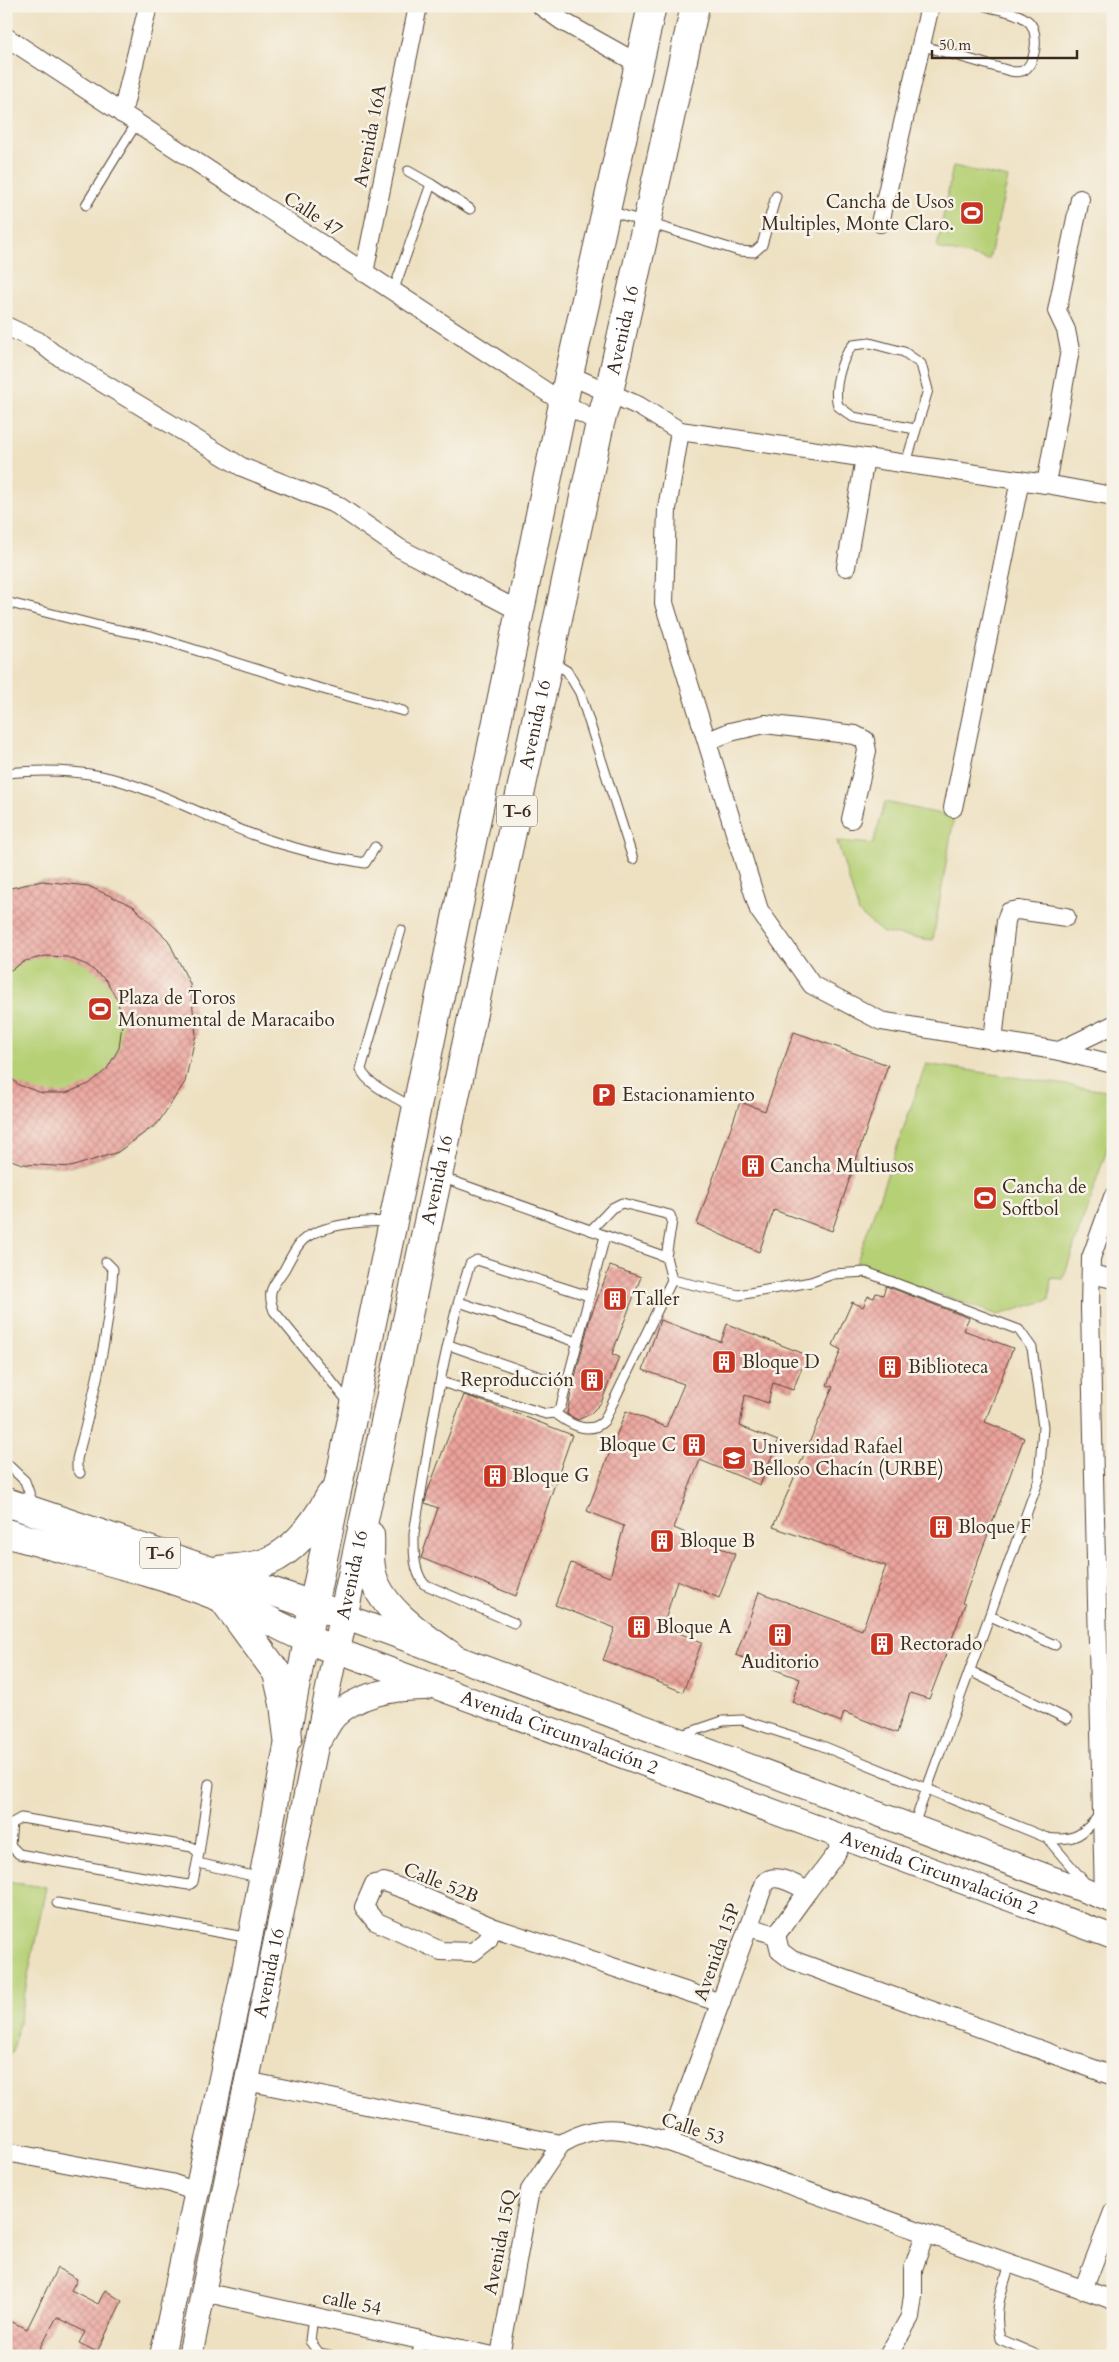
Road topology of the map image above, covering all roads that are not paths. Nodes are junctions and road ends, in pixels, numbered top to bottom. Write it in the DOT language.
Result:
graph roads {
  1 [pos="148,6"];
  2 [pos="418,6"];
  3 [pos="541,6"];
  4 [pos="652,6"];
  5 [pos="695,6"];
  6 [pos="930,6"];
  7 [pos="985,6"];
  8 [pos="6,37"];
  9 [pos="920,45"];
  10 [pos="639,64"];
  11 [pos="129,119"];
  12 [pos="408,171"];
  13 [pos="431,184"];
  14 [pos="776,196"];
  15 [pos="1080,199"];
  16 [pos="86,205"];
  17 [pos="470,209"];
  18 [pos="607,210"];
  19 [pos="646,223"];
  20 [pos="880,223"];
  21 [pos="364,273"];
  22 [pos="393,292"];
  23 [pos="6,326"];
  24 [pos="569,375"];
  25 [pos="609,392"];
  26 [pos="565,404"];
  27 [pos="600,423"];
  28 [pos="915,429"];
  29 [pos="680,431"];
  30 [pos="866,458"];
  31 [pos="906,463"];
  32 [pos="1020,480"];
  33 [pos="1046,484"];
  34 [pos="1113,496"];
  35 [pos="846,566"];
  36 [pos="6,602"];
  37 [pos="521,612"];
  38 [pos="550,661"];
  39 [pos="403,711"];
  40 [pos="708,741"];
  41 [pos="6,773"];
  42 [pos="953,808"];
  43 [pos="851,819"];
  44 [pos="375,847"];
  45 [pos="633,860"];
  46 [pos="1066,917"];
  47 [pos="401,930"];
  48 [pos="1113,1025"];
  49 [pos="993,1041"];
  50 [pos="1059,1051"];
  51 [pos="1113,1064"];
  52 [pos="417,1109"];
  53 [pos="439,1176"];
  54 [pos="1113,1197"];
  55 [pos="393,1222"];
  56 [pos="591,1230"];
  57 [pos="605,1236"];
  58 [pos="666,1257"];
  59 [pos="106,1262"];
  60 [pos="1091,1274"];
  61 [pos="672,1280"];
  62 [pos="1113,1280"];
  63 [pos="589,1296"];
  64 [pos="459,1302"];
  65 [pos="577,1342"];
  66 [pos="449,1345"];
  67 [pos="441,1382"];
  68 [pos="566,1386"];
  69 [pos="354,1409"];
  70 [pos="554,1413"];
  71 [pos="6,1463"];
  72 [pos="80,1473"];
  73 [pos="339,1480"];
  74 [pos="370,1492"];
  75 [pos="6,1502"];
  76 [pos="35,1512"];
  77 [pos="6,1532"];
  78 [pos="212,1571"];
  79 [pos="223,1599"];
  80 [pos="313,1605"];
  81 [pos="344,1616"];
  82 [pos="990,1616"];
  83 [pos="514,1623"];
  84 [pos="306,1640"];
  85 [pos="1055,1645"];
  86 [pos="336,1650"];
  87 [pos="450,1655"];
  88 [pos="970,1671"];
  89 [pos="438,1688"];
  90 [pos="1068,1719"];
  91 [pos="288,1738"];
  92 [pos="675,1739"];
  93 [pos="316,1744"];
  94 [pos="209,1784"];
  95 [pos="926,1790"];
  96 [pos="1102,1811"];
  97 [pos="913,1827"];
  98 [pos="844,1838"];
  99 [pos="1047,1838"];
  100 [pos="199,1853"];
  101 [pos="198,1863"];
  102 [pos="261,1878"];
  103 [pos="808,1891"];
  104 [pos="1104,1898"];
  105 [pos="57,1903"];
  106 [pos="492,1927"];
  107 [pos="748,1928"];
  108 [pos="776,1935"];
  109 [pos="1113,1937"];
  110 [pos="250,1938"];
  111 [pos="721,2003"];
  112 [pos="1113,2076"];
  113 [pos="246,2081"];
  114 [pos="669,2142"];
  115 [pos="561,2144"];
  116 [pos="6,2152"];
  117 [pos="197,2192"];
  118 [pos="1113,2212"];
  119 [pos="925,2234"];
  120 [pos="1010,2264"];
  121 [pos="1083,2290"];
  122 [pos="202,2292"];
  123 [pos="1113,2300"];
  124 [pos="313,2316"];
  125 [pos="419,2348"];
  126 [pos="162,2356"];
  127 [pos="190,2356"];
  128 [pos="333,2356"];
  129 [pos="493,2356"];
  130 [pos="500,2356"];
  131 [pos="888,2356"];
  132 [pos="1039,2356"];
  1 -- 11 [label="street"];
  2 -- 21 [label="street, Avenida 16A"];
  3 -- 10 [label="street"];
  4 -- 10 [label="highway, Avenida 16 / T-6"];
  5 -- 19 [label="highway, Avenida 16 / T-6"];
  6 -- 9 [label="street"];
  7 -- 9 [label="lane"];
  8 -- 11 [label="street, Calle 47"];
  9 -- 20 [label="street"];
  10 -- 18 [label="highway, Avenida 16 / T-6"];
  11 -- 16 [label="lane"];
  11 -- 21 [label="street, Calle 47"];
  12 -- 13 [label="lane"];
  13 -- 17 [label="lane"];
  13 -- 22 [label="lane"];
  14 -- 19 [label="lane"];
  15 -- 33 [label="street"];
  18 -- 19 [label="lane"];
  18 -- 24 [label="highway, Avenida 16 / T-6"];
  19 -- 25 [label="highway, Avenida 16 / T-6"];
  21 -- 22 [label="street, Calle 47"];
  22 -- 26 [label="street, Calle 47"];
  23 -- 37 [label="street"];
  24 -- 25 [label="street"];
  24 -- 26 [label="highway, Avenida 16 / T-6"];
  25 -- 27 [label="highway, Avenida 16 / T-6"];
  25 -- 29 [label="street"];
  26 -- 27 [label="street, Calle 47"];
  26 -- 37 [label="highway, Avenida 16 / T-6"];
  27 -- 38 [label="highway, Avenida 16 / T-6"];
  28 -- 28 [label="lane"];
  28 -- 31 [label="lane"];
  29 -- 30 [label="street"];
  29 -- 40 [label="street"];
  30 -- 31 [label="street"];
  30 -- 35 [label="street"];
  31 -- 32 [label="street"];
  32 -- 33 [label="street"];
  32 -- 42 [label="street"];
  33 -- 34 [label="street"];
  36 -- 39 [label="lane"];
  37 -- 52 [label="highway, Avenida 16 / T-6"];
  38 -- 45 [label="lane"];
  38 -- 53 [label="highway, Avenida 16 / T-6"];
  40 -- 43 [label="street"];
  40 -- 49 [label="street"];
  41 -- 44 [label="lane"];
  46 -- 49 [label="street"];
  47 -- 52 [label="lane"];
  48 -- 50 [label="street"];
  49 -- 50 [label="street"];
  50 -- 51 [label="street"];
  52 -- 55 [label="highway, Avenida 16 / T-6"];
  53 -- 56 [label="lane"];
  53 -- 74 [label="highway, Avenida 16 / T-6"];
  54 -- 60 [label="street"];
  55 -- 69 [label="highway, Avenida 16 / T-6"];
  55 -- 69 [label="lane"];
  56 -- 57 [label="lane"];
  56 -- 58 [label="lane"];
  57 -- 58 [label="lane"];
  57 -- 63 [label="lane"];
  58 -- 61 [label="lane"];
  59 -- 72 [label="lane"];
  60 -- 62 [label="street"];
  60 -- 96 [label="street"];
  61 -- 70 [label="lane"];
  61 -- 82 [label="lane"];
  63 -- 64 [label="lane"];
  63 -- 65 [label="lane"];
  64 -- 65 [label="lane"];
  64 -- 66 [label="lane"];
  65 -- 68 [label="lane"];
  66 -- 67 [label="lane"];
  66 -- 68 [label="lane"];
  67 -- 70 [label="lane"];
  67 -- 83 [label="lane"];
  68 -- 70 [label="lane"];
  69 -- 73 [label="highway, Avenida 16 / T-6"];
  71 -- 76 [label="lane"];
  73 -- 78 [label="highway"];
  73 -- 80 [label="highway, Avenida 16 / T-6"];
  74 -- 81 [label="highway, Avenida 16 / T-6"];
  74 -- 87 [label="highway"];
  75 -- 76 [label="highway, Avenida Circunvalación 2 / T-6"];
  76 -- 78 [label="highway, Avenida Circunvalación 2 / T-6"];
  77 -- 79 [label="highway, Avenida Circunvalación 2 / T-6"];
  78 -- 80 [label="highway, Avenida Circunvalación 2 / T-6"];
  79 -- 84 [label="highway, Avenida Circunvalación 2 / T-6"];
  79 -- 91 [label="highway"];
  80 -- 81 [label="highway, Avenida Circunvalación 2 / T-6"];
  80 -- 84 [label="highway, Avenida 16 / T-6"];
  81 -- 86 [label="highway, Avenida 16 / T-6"];
  81 -- 87 [label="main road, Avenida Circunvalación 2"];
  82 -- 85 [label="lane"];
  82 -- 88 [label="lane"];
  84 -- 86 [label="highway, Avenida Circunvalación 2 / T-6"];
  84 -- 91 [label="main road, Avenida 16"];
  86 -- 89 [label="main road, Avenida Circunvalación 2"];
  86 -- 93 [label="main road, Avenida 16"];
  87 -- 92 [label="main road, Avenida Circunvalación 2"];
  88 -- 90 [label="lane"];
  88 -- 95 [label="lane"];
  89 -- 93 [label="main road"];
  89 -- 98 [label="main road, Avenida Circunvalación 2"];
  91 -- 102 [label="main road, Avenida 16"];
  92 -- 95 [label="lane"];
  92 -- 97 [label="main road, Avenida Circunvalación 2"];
  93 -- 113 [label="main road, Avenida 16"];
  94 -- 100 [label="lane"];
  95 -- 97 [label="lane"];
  95 -- 99 [label="lane"];
  96 -- 99 [label="lane"];
  96 -- 104 [label="street"];
  97 -- 104 [label="main road, Avenida Circunvalación 2"];
  98 -- 103 [label="street"];
  98 -- 109 [label="main road, Avenida Circunvalación 2"];
  99 -- 104 [label="lane"];
  100 -- 101 [label="lane"];
  100 -- 101 [label="lane"];
  101 -- 102 [label="lane"];
  102 -- 110 [label="main road, Avenida 16"];
  103 -- 107 [label="street, Avenida 15P"];
  103 -- 108 [label="street"];
  105 -- 110 [label="lane"];
  106 -- 106 [label="street, Calle 52B"];
  106 -- 111 [label="street, Calle 52B"];
  107 -- 108 [label="street"];
  107 -- 111 [label="street, Avenida 15P"];
  108 -- 112 [label="street"];
  110 -- 117 [label="main road, Avenida 16"];
  111 -- 114 [label="street, Avenida 15P"];
  113 -- 115 [label="street"];
  113 -- 122 [label="main road, Avenida 16"];
  114 -- 115 [label="street, Calle 53"];
  114 -- 119 [label="street, Calle 53"];
  115 -- 130 [label="street, Avenida 15Q"];
  116 -- 117 [label="street"];
  117 -- 126 [label="main road, Avenida 16"];
  118 -- 121 [label="street"];
  119 -- 120 [label="street, Calle 53"];
  119 -- 131 [label="street"];
  120 -- 121 [label="street, Calle 53"];
  120 -- 132 [label="lane"];
  121 -- 123 [label="street, Calle 53"];
  122 -- 124 [label="street, calle 54"];
  122 -- 127 [label="main road, Avenida 16"];
  124 -- 125 [label="street, calle 54"];
  124 -- 128 [label="lane"];
  125 -- 129 [label="street, calle 54"];
}
